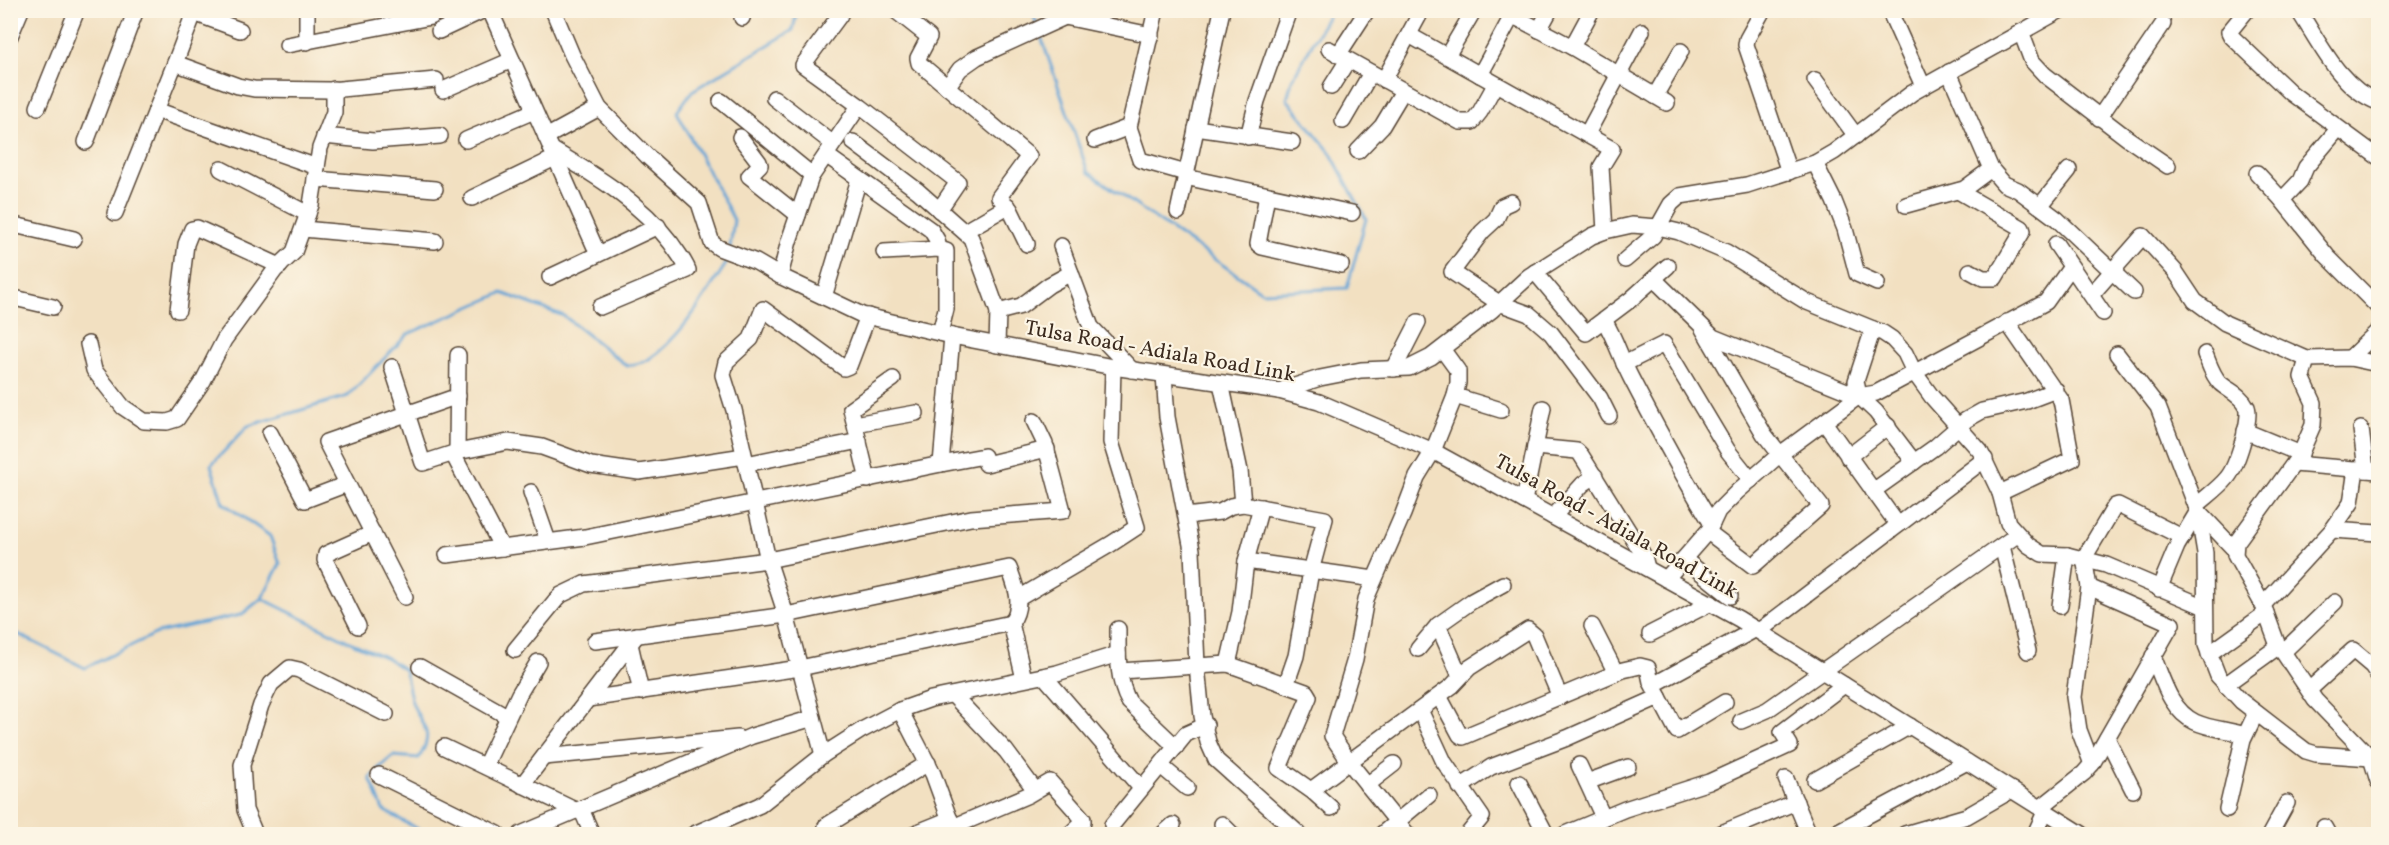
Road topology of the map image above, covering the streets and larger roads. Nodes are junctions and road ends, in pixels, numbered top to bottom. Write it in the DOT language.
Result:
graph roads {
  1 [pos="21,10"];
  2 [pos="77,10"];
  3 [pos="136,10"];
  4 [pos="308,10"];
  5 [pos="484,10"];
  6 [pos="490,10"];
  7 [pos="553,10"];
  8 [pos="1156,10"];
  9 [pos="1222,10"];
  10 [pos="1289,10"];
  11 [pos="1422,10"];
  12 [pos="1473,10"];
  13 [pos="1550,10"];
  14 [pos="1592,10"];
  15 [pos="1763,10"];
  16 [pos="1889,10"];
  17 [pos="2247,10"];
  18 [pos="2298,10"];
  19 [pos="896,11"];
  20 [pos="2059,11"];
  21 [pos="191,12"];
  22 [pos="1366,12"];
  23 [pos="1507,13"];
  24 [pos="840,15"];
  25 [pos="1064,15"];
  26 [pos="431,17"];
  27 [pos="2163,24"];
  28 [pos="240,30"];
  29 [pos="1539,30"];
  30 [pos="439,31"];
  31 [pos="1642,31"];
  32 [pos="2021,32"];
  33 [pos="1151,35"];
  34 [pos="1409,35"];
  35 [pos="10,36"];
  36 [pos="307,42"];
  37 [pos="287,45"];
  38 [pos="1572,47"];
  39 [pos="1681,51"];
  40 [pos="1338,55"];
  41 [pos="1447,56"];
  42 [pos="512,60"];
  43 [pos="175,63"];
  44 [pos="1949,72"];
  45 [pos="1480,75"];
  46 [pos="1619,75"];
  47 [pos="1378,77"];
  48 [pos="1815,80"];
  49 [pos="1495,85"];
  50 [pos="1923,86"];
  51 [pos="947,87"];
  52 [pos="1331,87"];
  53 [pos="334,89"];
  54 [pos="1403,91"];
  55 [pos="774,98"];
  56 [pos="722,101"];
  57 [pos="2379,102"];
  58 [pos="38,106"];
  59 [pos="859,106"];
  60 [pos="599,108"];
  61 [pos="156,110"];
  62 [pos="534,111"];
  63 [pos="2099,118"];
  64 [pos="1343,121"];
  65 [pos="1130,127"];
  66 [pos="1197,128"];
  67 [pos="2338,129"];
  68 [pos="1587,134"];
  69 [pos="324,136"];
  70 [pos="440,136"];
  71 [pos="1856,136"];
  72 [pos="740,137"];
  73 [pos="1248,137"];
  74 [pos="466,140"];
  75 [pos="1095,140"];
  76 [pos="853,141"];
  77 [pos="86,142"];
  78 [pos="1292,142"];
  79 [pos="551,148"];
  80 [pos="829,149"];
  81 [pos="1358,151"];
  82 [pos="2379,157"];
  83 [pos="1815,163"];
  84 [pos="2168,166"];
  85 [pos="221,169"];
  86 [pos="1991,169"];
  87 [pos="2069,170"];
  88 [pos="1790,172"];
  89 [pos="316,173"];
  90 [pos="2257,173"];
  91 [pos="812,175"];
  92 [pos="1186,175"];
  93 [pos="859,179"];
  94 [pos="435,189"];
  95 [pos="1958,191"];
  96 [pos="1267,195"];
  97 [pos="472,198"];
  98 [pos="2282,200"];
  99 [pos="1511,202"];
  100 [pos="1906,205"];
  101 [pos="1008,206"];
  102 [pos="2040,206"];
  103 [pos="939,210"];
  104 [pos="1178,212"];
  105 [pos="115,213"];
  106 [pos="1352,213"];
  107 [pos="308,214"];
  108 [pos="798,215"];
  109 [pos="10,224"];
  110 [pos="658,226"];
  111 [pos="1658,227"];
  112 [pos="303,230"];
  113 [pos="965,231"];
  114 [pos="1605,231"];
  115 [pos="74,239"];
  116 [pos="435,241"];
  117 [pos="1027,244"];
  118 [pos="2056,244"];
  119 [pos="1061,246"];
  120 [pos="939,249"];
  121 [pos="884,252"];
  122 [pos="598,254"];
  123 [pos="1625,260"];
  124 [pos="280,266"];
  125 [pos="1341,266"];
  126 [pos="1668,266"];
  127 [pos="1970,271"];
  128 [pos="2068,271"];
  129 [pos="2112,271"];
  130 [pos="1535,272"];
  131 [pos="1071,273"];
  132 [pos="780,276"];
  133 [pos="550,277"];
  134 [pos="1654,279"];
  135 [pos="1876,283"];
  136 [pos="2134,292"];
  137 [pos="2092,294"];
  138 [pos="10,297"];
  139 [pos="824,297"];
  140 [pos="1499,303"];
  141 [pos="53,307"];
  142 [pos="600,307"];
  143 [pos="2379,307"];
  144 [pos="178,310"];
  145 [pos="998,312"];
  146 [pos="2103,313"];
  147 [pos="867,316"];
  148 [pos="1604,320"];
  149 [pos="2007,321"];
  150 [pos="1418,322"];
  151 [pos="1702,329"];
  152 [pos="1873,329"];
  153 [pos="2379,331"];
  154 [pos="946,334"];
  155 [pos="88,344"];
  156 [pos="997,345"];
  157 [pos="1442,349"];
  158 [pos="2117,354"];
  159 [pos="2205,354"];
  160 [pos="458,355"];
  161 [pos="2350,358"];
  162 [pos="2307,359"];
  163 [pos="1624,364"];
  164 [pos="2379,364"];
  165 [pos="392,367"];
  166 [pos="1113,367"];
  167 [pos="1394,369"];
  168 [pos="1132,370"];
  169 [pos="1914,372"];
  170 [pos="1164,375"];
  171 [pos="892,380"];
  172 [pos="1221,383"];
  173 [pos="2056,390"];
  174 [pos="1280,391"];
  175 [pos="458,396"];
  176 [pos="1455,396"];
  177 [pos="1858,396"];
  178 [pos="1543,408"];
  179 [pos="1501,410"];
  180 [pos="407,413"];
  181 [pos="916,413"];
  182 [pos="1609,416"];
  183 [pos="1034,421"];
  184 [pos="1824,422"];
  185 [pos="855,424"];
  186 [pos="1888,426"];
  187 [pos="1959,426"];
  188 [pos="2361,429"];
  189 [pos="2245,431"];
  190 [pos="270,433"];
  191 [pos="859,441"];
  192 [pos="1535,447"];
  193 [pos="1047,449"];
  194 [pos="1432,451"];
  195 [pos="455,453"];
  196 [pos="1779,455"];
  197 [pos="1848,457"];
  198 [pos="1985,459"];
  199 [pos="2297,459"];
  200 [pos="745,460"];
  201 [pos="1914,462"];
  202 [pos="941,464"];
  203 [pos="2367,470"];
  204 [pos="1595,476"];
  205 [pos="868,480"];
  206 [pos="1750,480"];
  207 [pos="347,484"];
  208 [pos="1873,491"];
  209 [pos="531,492"];
  210 [pos="2000,493"];
  211 [pos="1524,501"];
  212 [pos="756,503"];
  213 [pos="1243,504"];
  214 [pos="1261,507"];
  215 [pos="2197,508"];
  216 [pos="1186,516"];
  217 [pos="1553,517"];
  218 [pos="1898,525"];
  219 [pos="1710,528"];
  220 [pos="2332,530"];
  221 [pos="373,533"];
  222 [pos="2379,533"];
  223 [pos="2018,536"];
  224 [pos="2182,537"];
  225 [pos="548,541"];
  226 [pos="2002,546"];
  227 [pos="502,548"];
  228 [pos="2234,549"];
  229 [pos="447,555"];
  230 [pos="2067,555"];
  231 [pos="2084,558"];
  232 [pos="1684,559"];
  233 [pos="768,560"];
  234 [pos="1246,561"];
  235 [pos="1647,568"];
  236 [pos="1311,571"];
  237 [pos="1374,579"];
  238 [pos="1666,579"];
  239 [pos="1503,584"];
  240 [pos="2089,587"];
  241 [pos="2159,589"];
  242 [pos="1730,596"];
  243 [pos="405,597"];
  244 [pos="1019,598"];
  245 [pos="2336,602"];
  246 [pos="1711,603"];
  247 [pos="2060,606"];
  248 [pos="2205,607"];
  249 [pos="2265,609"];
  250 [pos="786,615"];
  251 [pos="1011,624"];
  252 [pos="1438,625"];
  253 [pos="358,626"];
  254 [pos="1592,626"];
  255 [pos="1118,630"];
  256 [pos="1757,630"];
  257 [pos="1650,634"];
  258 [pos="633,639"];
  259 [pos="595,641"];
  260 [pos="1418,649"];
  261 [pos="2281,649"];
  262 [pos="515,650"];
  263 [pos="2028,651"];
  264 [pos="1118,654"];
  265 [pos="2209,654"];
  266 [pos="2153,656"];
  267 [pos="538,662"];
  268 [pos="1228,664"];
  269 [pos="1197,666"];
  270 [pos="420,667"];
  271 [pos="800,669"];
  272 [pos="1821,670"];
  273 [pos="1120,671"];
  274 [pos="1616,673"];
  275 [pos="2379,675"];
  276 [pos="1044,676"];
  277 [pos="1460,676"];
  278 [pos="1024,679"];
  279 [pos="1286,685"];
  280 [pos="1844,685"];
  281 [pos="2225,685"];
  282 [pos="2309,690"];
  283 [pos="1656,691"];
  284 [pos="641,692"];
  285 [pos="953,694"];
  286 [pos="1439,696"];
  287 [pos="1560,697"];
  288 [pos="588,699"];
  289 [pos="1725,702"];
  290 [pos="900,710"];
  291 [pos="1420,710"];
  292 [pos="2256,713"];
  293 [pos="386,714"];
  294 [pos="507,716"];
  295 [pos="813,718"];
  296 [pos="1741,721"];
  297 [pos="1206,725"];
  298 [pos="1910,726"];
  299 [pos="2245,735"];
  300 [pos="752,736"];
  301 [pos="2107,738"];
  302 [pos="444,747"];
  303 [pos="1176,747"];
  304 [pos="823,755"];
  305 [pos="544,757"];
  306 [pos="2375,758"];
  307 [pos="1349,762"];
  308 [pos="1967,762"];
  309 [pos="927,763"];
  310 [pos="1394,764"];
  311 [pos="2092,764"];
  312 [pos="1579,765"];
  313 [pos="485,766"];
  314 [pos="1161,766"];
  315 [pos="1628,767"];
  316 [pos="379,775"];
  317 [pos="1786,779"];
  318 [pos="1815,780"];
  319 [pos="2379,781"];
  320 [pos="1587,782"];
  321 [pos="1519,783"];
  322 [pos="522,784"];
  323 [pos="1367,784"];
  324 [pos="1460,787"];
  325 [pos="1141,788"];
  326 [pos="1186,788"];
  327 [pos="1035,790"];
  328 [pos="1311,790"];
  329 [pos="2012,790"];
  330 [pos="2133,790"];
  331 [pos="1429,795"];
  332 [pos="1796,802"];
  333 [pos="2287,802"];
  334 [pos="1331,808"];
  335 [pos="2227,809"];
  336 [pos="579,810"];
  337 [pos="2043,810"];
  338 [pos="1603,817"];
  339 [pos="1396,821"];
  340 [pos="1112,825"];
  341 [pos="826,826"];
  342 [pos="953,827"];
  343 [pos="1075,833"];
  344 [pos="255,834"];
  345 [pos="498,834"];
  346 [pos="521,834"];
  347 [pos="592,834"];
  348 [pos="694,834"];
  349 [pos="913,834"];
  350 [pos="1299,834"];
  351 [pos="1382,834"];
  352 [pos="1407,834"];
  353 [pos="1468,834"];
  354 [pos="1546,834"];
  355 [pos="1565,834"];
  356 [pos="1719,834"];
  357 [pos="1809,834"];
  358 [pos="1833,834"];
  359 [pos="1905,834"];
  360 [pos="2035,834"];
  361 [pos="2082,834"];
  362 [pos="2270,834"];
  1 -- 35 [label="street"];
  2 -- 58 [label="street"];
  3 -- 77 [label="street"];
  4 -- 36 [label="street"];
  5 -- 30 [label="street"];
  6 -- 42 [label="street"];
  7 -- 60 [label="street, Tulsa Road - Adiala Road Link"];
  8 -- 33 [label="street"];
  9 -- 66 [label="street"];
  10 -- 73 [label="street"];
  11 -- 34 [label="street"];
  12 -- 41 [label="street"];
  13 -- 29 [label="street"];
  14 -- 38 [label="street"];
  15 -- 88 [label="street"];
  16 -- 50 [label="street"];
  17 -- 67 [label="street"];
  18 -- 57 [label="street"];
  19 -- 51 [label="street"];
  20 -- 32 [label="street"];
  21 -- 28 [label="street"];
  21 -- 43 [label="street"];
  22 -- 40 [label="street"];
  23 -- 29 [label="street"];
  23 -- 45 [label="street"];
  24 -- 59 [label="street"];
  25 -- 33 [label="street"];
  25 -- 51 [label="street"];
  26 -- 36 [label="street"];
  27 -- 63 [label="street"];
  29 -- 38 [label="street"];
  31 -- 46 [label="street"];
  32 -- 44 [label="street"];
  32 -- 63 [label="street"];
  33 -- 65 [label="street"];
  34 -- 41 [label="street"];
  34 -- 47 [label="street"];
  36 -- 37 [label="street"];
  38 -- 46 [label="street"];
  39 -- 46 [label="street"];
  40 -- 47 [label="street"];
  40 -- 52 [label="street"];
  41 -- 45 [label="street"];
  42 -- 53 [label="street"];
  42 -- 62 [label="street"];
  43 -- 53 [label="street"];
  43 -- 61 [label="street"];
  44 -- 50 [label="street"];
  44 -- 86 [label="street"];
  45 -- 49 [label="street"];
  46 -- 68 [label="street"];
  47 -- 54 [label="street"];
  47 -- 64 [label="street"];
  48 -- 71 [label="street"];
  49 -- 54 [label="street"];
  49 -- 68 [label="street"];
  50 -- 71 [label="street"];
  51 -- 101 [label="street"];
  53 -- 69 [label="street"];
  54 -- 81 [label="street"];
  55 -- 80 [label="street"];
  56 -- 91 [label="street"];
  59 -- 80 [label="street"];
  59 -- 103 [label="street"];
  60 -- 79 [label="street"];
  60 -- 132 [label="street, Tulsa Road - Adiala Road Link"];
  61 -- 89 [label="street"];
  61 -- 105 [label="street"];
  62 -- 74 [label="street"];
  62 -- 79 [label="street"];
  63 -- 84 [label="street"];
  65 -- 75 [label="street"];
  65 -- 92 [label="street"];
  66 -- 73 [label="street"];
  66 -- 92 [label="street"];
  67 -- 82 [label="street"];
  67 -- 98 [label="street"];
  68 -- 114 [label="street"];
  69 -- 70 [label="street"];
  69 -- 89 [label="street"];
  71 -- 83 [label="street"];
  72 -- 108 [label="street"];
  73 -- 78 [label="street"];
  76 -- 103 [label="street"];
  79 -- 97 [label="street"];
  79 -- 110 [label="street"];
  79 -- 122 [label="street"];
  80 -- 91 [label="street"];
  80 -- 93 [label="street"];
  83 -- 88 [label="street"];
  83 -- 135 [label="street"];
  85 -- 107 [label="street"];
  86 -- 95 [label="street"];
  86 -- 102 [label="street"];
  87 -- 102 [label="street"];
  88 -- 111 [label="street"];
  89 -- 94 [label="street"];
  89 -- 107 [label="street"];
  90 -- 98 [label="street"];
  91 -- 108 [label="street"];
  92 -- 96 [label="street"];
  92 -- 104 [label="street"];
  93 -- 120 [label="street"];
  93 -- 139 [label="street"];
  95 -- 100 [label="street"];
  95 -- 127 [label="street"];
  96 -- 106 [label="street"];
  96 -- 125 [label="street"];
  98 -- 143 [label="street"];
  99 -- 140 [label="street"];
  101 -- 113 [label="street"];
  101 -- 117 [label="street"];
  102 -- 129 [label="street"];
  103 -- 113 [label="street"];
  107 -- 112 [label="street"];
  108 -- 132 [label="street"];
  109 -- 115 [label="street"];
  110 -- 122 [label="street"];
  110 -- 142 [label="street"];
  111 -- 114 [label="street"];
  111 -- 123 [label="street"];
  111 -- 152 [label="street"];
  112 -- 116 [label="street"];
  112 -- 124 [label="street"];
  113 -- 145 [label="street"];
  114 -- 130 [label="street"];
  118 -- 137 [label="street"];
  119 -- 131 [label="street"];
  120 -- 121 [label="street"];
  120 -- 154 [label="street"];
  122 -- 133 [label="street"];
  124 -- 144 [label="street"];
  124 -- 155 [label="street"];
  126 -- 134 [label="street"];
  128 -- 149 [label="street"];
  129 -- 136 [label="street"];
  129 -- 137 [label="street"];
  129 -- 162 [label="street"];
  130 -- 140 [label="street"];
  130 -- 148 [label="street"];
  131 -- 145 [label="street"];
  131 -- 168 [label="street"];
  132 -- 139 [label="street, Tulsa Road - Adiala Road Link"];
  134 -- 148 [label="street"];
  134 -- 151 [label="street"];
  137 -- 146 [label="street"];
  138 -- 141 [label="street"];
  139 -- 147 [label="street, Tulsa Road - Adiala Road Link"];
  140 -- 157 [label="street"];
  140 -- 182 [label="street"];
  145 -- 156 [label="street"];
  147 -- 154 [label="street, Tulsa Road - Adiala Road Link"];
  147 -- 200 [label="street"];
  148 -- 163 [label="street"];
  149 -- 169 [label="street"];
  149 -- 173 [label="street"];
  150 -- 167 [label="street"];
  151 -- 177 [label="street"];
  151 -- 196 [label="street"];
  152 -- 169 [label="street"];
  152 -- 177 [label="street"];
  153 -- 161 [label="street"];
  154 -- 156 [label="street, Tulsa Road - Adiala Road Link"];
  154 -- 202 [label="street"];
  156 -- 166 [label="street, Tulsa Road - Adiala Road Link"];
  157 -- 167 [label="street"];
  157 -- 176 [label="street"];
  158 -- 215 [label="street"];
  159 -- 189 [label="street"];
  160 -- 175 [label="street"];
  161 -- 162 [label="street"];
  161 -- 164 [label="street"];
  162 -- 199 [label="street"];
  163 -- 206 [label="street"];
  163 -- 219 [label="street"];
  165 -- 180 [label="street"];
  166 -- 168 [label="street, Tulsa Road - Adiala Road Link"];
  166 -- 244 [label="street"];
  167 -- 174 [label="street"];
  168 -- 170 [label="street, Tulsa Road - Adiala Road Link"];
  169 -- 177 [label="street"];
  169 -- 187 [label="street"];
  170 -- 172 [label="street, Tulsa Road - Adiala Road Link"];
  170 -- 216 [label="street"];
  171 -- 185 [label="street"];
  172 -- 174 [label="street, Tulsa Road - Adiala Road Link"];
  172 -- 213 [label="street"];
  173 -- 187 [label="street"];
  173 -- 210 [label="street"];
  174 -- 194 [label="street, Tulsa Road - Adiala Road Link"];
  175 -- 180 [label="street"];
  175 -- 195 [label="street"];
  176 -- 179 [label="street"];
  176 -- 194 [label="street"];
  177 -- 184 [label="street"];
  177 -- 186 [label="street"];
  178 -- 192 [label="street"];
  180 -- 195 [label="street"];
  180 -- 207 [label="street"];
  181 -- 185 [label="street"];
  183 -- 193 [label="street"];
  184 -- 196 [label="street"];
  184 -- 197 [label="street"];
  185 -- 191 [label="street"];
  186 -- 197 [label="street"];
  186 -- 201 [label="street"];
  187 -- 198 [label="street"];
  187 -- 201 [label="street"];
  188 -- 203 [label="street"];
  189 -- 199 [label="street"];
  189 -- 215 [label="street"];
  190 -- 207 [label="street"];
  191 -- 200 [label="street"];
  191 -- 205 [label="street"];
  192 -- 204 [label="street"];
  192 -- 211 [label="street"];
  193 -- 202 [label="street"];
  193 -- 233 [label="street"];
  194 -- 211 [label="street, Tulsa Road - Adiala Road Link"];
  194 -- 237 [label="street"];
  195 -- 200 [label="street"];
  195 -- 227 [label="street"];
  196 -- 206 [label="street"];
  196 -- 219 [label="street"];
  197 -- 208 [label="street"];
  198 -- 210 [label="street"];
  198 -- 218 [label="street"];
  199 -- 203 [label="street"];
  199 -- 228 [label="street"];
  200 -- 212 [label="street"];
  201 -- 208 [label="street"];
  202 -- 205 [label="street"];
  203 -- 220 [label="street"];
  204 -- 217 [label="street"];
  204 -- 235 [label="street"];
  205 -- 212 [label="street"];
  206 -- 219 [label="street"];
  207 -- 221 [label="street"];
  208 -- 218 [label="street"];
  209 -- 225 [label="street"];
  210 -- 223 [label="street"];
  211 -- 217 [label="street, Tulsa Road - Adiala Road Link"];
  212 -- 225 [label="street"];
  212 -- 233 [label="street"];
  213 -- 214 [label="street"];
  213 -- 216 [label="street"];
  214 -- 234 [label="street"];
  214 -- 236 [label="street"];
  215 -- 224 [label="street"];
  215 -- 228 [label="street"];
  215 -- 248 [label="street"];
  216 -- 269 [label="street"];
  217 -- 235 [label="street, Tulsa Road - Adiala Road Link"];
  218 -- 256 [label="street"];
  219 -- 232 [label="street"];
  220 -- 222 [label="street"];
  220 -- 249 [label="street"];
  221 -- 243 [label="street"];
  221 -- 253 [label="street"];
  223 -- 226 [label="street"];
  223 -- 230 [label="street"];
  224 -- 231 [label="street"];
  224 -- 241 [label="street"];
  225 -- 227 [label="street"];
  226 -- 263 [label="street"];
  226 -- 272 [label="street"];
  227 -- 229 [label="street"];
  228 -- 249 [label="street"];
  230 -- 231 [label="street"];
  230 -- 247 [label="street"];
  231 -- 240 [label="street"];
  231 -- 241 [label="street"];
  232 -- 238 [label="street"];
  232 -- 242 [label="street"];
  233 -- 250 [label="street"];
  233 -- 262 [label="street"];
  234 -- 236 [label="street"];
  234 -- 268 [label="street"];
  235 -- 238 [label="street, Tulsa Road - Adiala Road Link"];
  236 -- 237 [label="street"];
  236 -- 279 [label="street"];
  237 -- 307 [label="street"];
  238 -- 246 [label="street, Tulsa Road - Adiala Road Link"];
  239 -- 252 [label="street"];
  240 -- 266 [label="street"];
  240 -- 311 [label="street"];
  241 -- 248 [label="street"];
  244 -- 250 [label="street"];
  244 -- 251 [label="street"];
  245 -- 261 [label="street"];
  246 -- 256 [label="street, Tulsa Road - Adiala Road Link"];
  246 -- 257 [label="street"];
  248 -- 265 [label="street"];
  249 -- 261 [label="street"];
  249 -- 265 [label="street"];
  250 -- 258 [label="street"];
  250 -- 271 [label="street"];
  251 -- 271 [label="street"];
  251 -- 278 [label="street"];
  252 -- 260 [label="street"];
  252 -- 277 [label="street"];
  254 -- 274 [label="street"];
  255 -- 264 [label="street"];
  256 -- 272 [label="street, Tulsa Road - Adiala Road Link"];
  256 -- 283 [label="street"];
  258 -- 259 [label="street"];
  258 -- 284 [label="street"];
  258 -- 288 [label="street"];
  261 -- 281 [label="street"];
  261 -- 282 [label="street"];
  264 -- 273 [label="street"];
  264 -- 276 [label="street"];
  265 -- 281 [label="street"];
  266 -- 299 [label="street"];
  266 -- 301 [label="street"];
  267 -- 294 [label="street"];
  268 -- 269 [label="street"];
  268 -- 279 [label="street"];
  269 -- 273 [label="street"];
  269 -- 297 [label="street"];
  270 -- 294 [label="street"];
  271 -- 284 [label="street"];
  271 -- 295 [label="street"];
  272 -- 280 [label="street, Tulsa Road - Adiala Road Link"];
  272 -- 296 [label="street"];
  273 -- 303 [label="street"];
  274 -- 283 [label="street"];
  274 -- 287 [label="street"];
  275 -- 282 [label="street"];
  276 -- 278 [label="street"];
  276 -- 325 [label="street"];
  277 -- 286 [label="street"];
  277 -- 287 [label="street"];
  278 -- 285 [label="street"];
  279 -- 328 [label="street"];
  280 -- 298 [label="street, Tulsa Road - Adiala Road Link"];
  280 -- 338 [label="street"];
  281 -- 292 [label="street"];
  282 -- 306 [label="street"];
  283 -- 289 [label="street"];
  283 -- 324 [label="street"];
  284 -- 288 [label="street"];
  285 -- 290 [label="street"];
  285 -- 327 [label="street"];
  286 -- 287 [label="street"];
  286 -- 291 [label="street"];
  288 -- 305 [label="street"];
  290 -- 304 [label="street"];
  290 -- 309 [label="street"];
  291 -- 307 [label="street"];
  291 -- 324 [label="street"];
  292 -- 299 [label="street"];
  292 -- 306 [label="street"];
  293 -- 344 [label="street"];
  294 -- 313 [label="street"];
  295 -- 300 [label="street"];
  295 -- 304 [label="street"];
  297 -- 303 [label="street"];
  297 -- 350 [label="street"];
  298 -- 308 [label="street, Tulsa Road - Adiala Road Link"];
  298 -- 318 [label="street"];
  299 -- 335 [label="street"];
  300 -- 305 [label="street"];
  300 -- 336 [label="street"];
  301 -- 311 [label="street"];
  301 -- 330 [label="street"];
  302 -- 313 [label="street"];
  303 -- 314 [label="street"];
  304 -- 348 [label="street"];
  305 -- 322 [label="street"];
  306 -- 319 [label="street"];
  307 -- 323 [label="street"];
  307 -- 328 [label="street"];
  308 -- 329 [label="street, Tulsa Road - Adiala Road Link"];
  308 -- 358 [label="street"];
  309 -- 341 [label="street"];
  309 -- 342 [label="street"];
  310 -- 323 [label="street"];
  311 -- 337 [label="street"];
  312 -- 320 [label="street"];
  313 -- 322 [label="street"];
  314 -- 325 [label="street"];
  314 -- 326 [label="street"];
  315 -- 320 [label="street"];
  316 -- 345 [label="street"];
  317 -- 332 [label="street"];
  320 -- 338 [label="street"];
  321 -- 354 [label="street"];
  322 -- 336 [label="street"];
  323 -- 339 [label="street"];
  324 -- 353 [label="street"];
  325 -- 340 [label="street"];
  327 -- 342 [label="street"];
  327 -- 343 [label="street"];
  328 -- 334 [label="street"];
  329 -- 337 [label="street, Tulsa Road - Adiala Road Link"];
  329 -- 359 [label="street"];
  331 -- 339 [label="street"];
  332 -- 356 [label="street"];
  332 -- 357 [label="street"];
  333 -- 362 [label="street"];
  336 -- 346 [label="street"];
  336 -- 347 [label="street"];
  337 -- 360 [label="street"];
  337 -- 361 [label="street, Tulsa Road - Adiala Road Link"];
  338 -- 355 [label="street"];
  339 -- 351 [label="street"];
  339 -- 352 [label="street"];
  342 -- 349 [label="street"];
}
